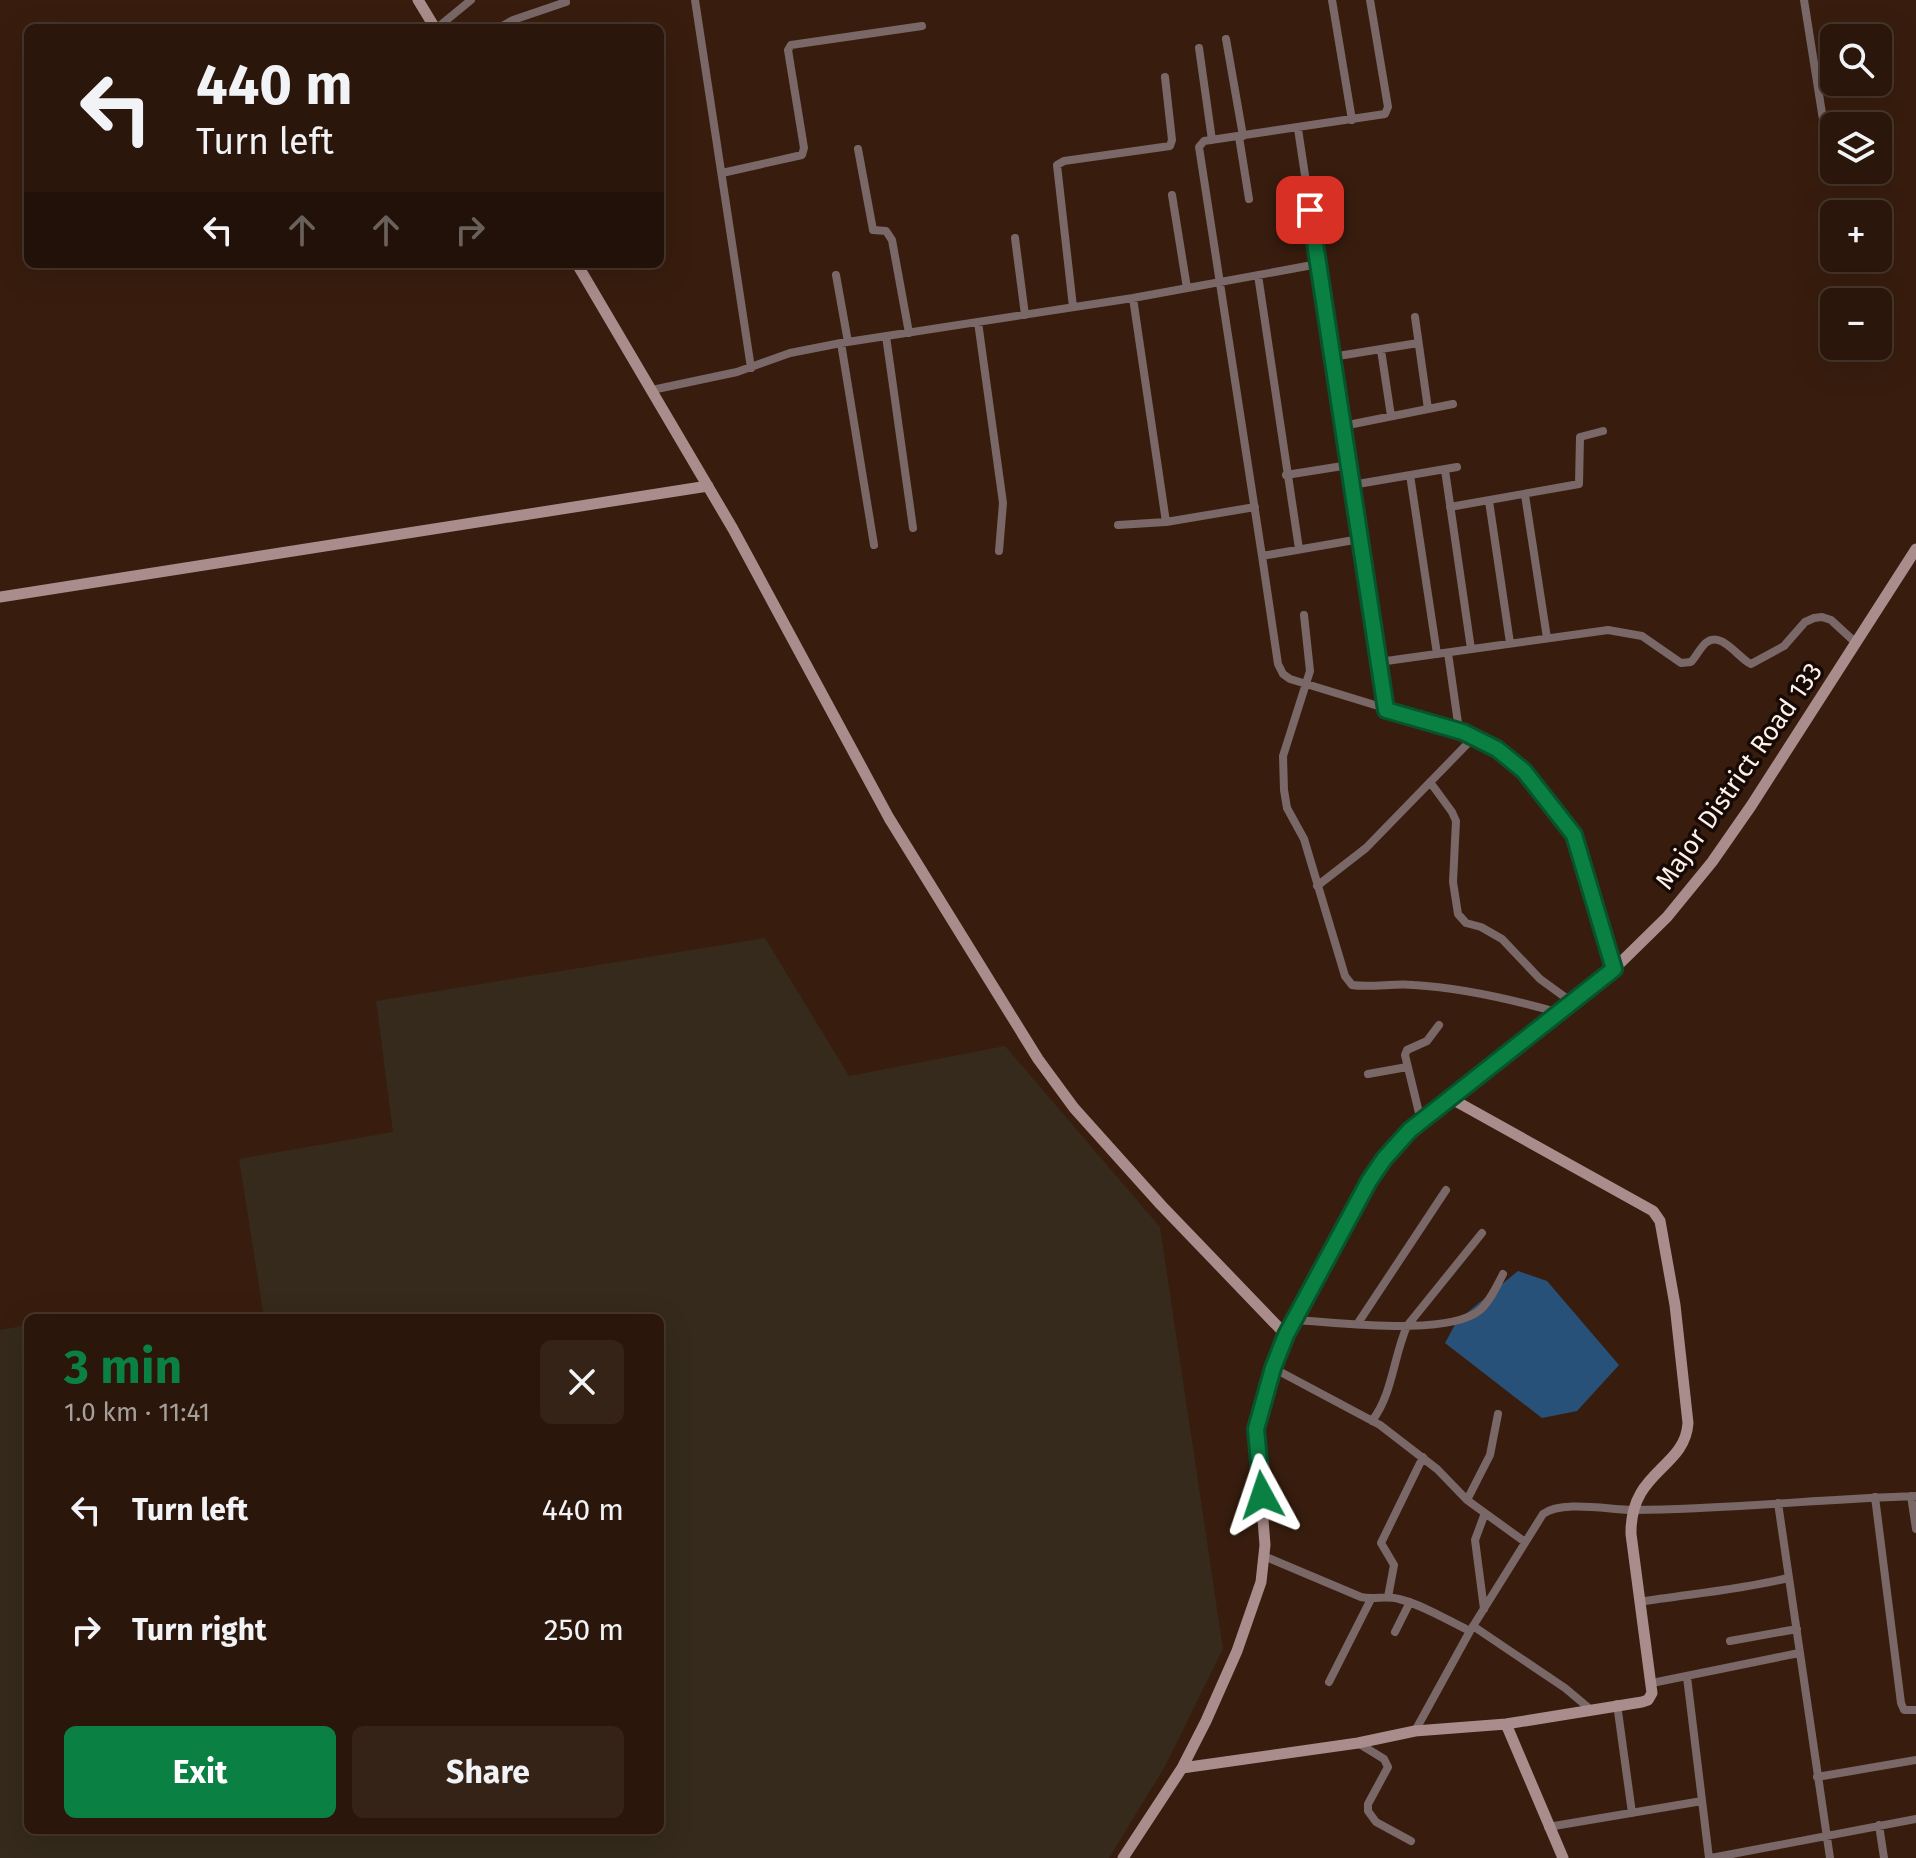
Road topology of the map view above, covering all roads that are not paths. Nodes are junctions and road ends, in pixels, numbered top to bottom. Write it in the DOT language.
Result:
graph roads {
  1 [pos="418,0"];
  2 [pos="471,0"];
  3 [pos="695,0"];
  4 [pos="1332,0"];
  5 [pos="1370,0"];
  6 [pos="1804,0"];
  7 [pos="566,2"];
  8 [pos="433,24"];
  9 [pos="441,24"];
  10 [pos="506,24"];
  11 [pos="922,26"];
  12 [pos="1226,39"];
  13 [pos="1199,48"];
  14 [pos="1165,77"];
  15 [pos="1822,112"];
  16 [pos="1352,120"];
  17 [pos="1298,129"];
  18 [pos="1241,137"];
  19 [pos="1212,140"];
  20 [pos="858,149"];
  21 [pos="722,173"];
  22 [pos="1172,195"];
  23 [pos="1249,199"];
  24 [pos="1015,238"];
  25 [pos="1318,264"];
  26 [pos="579,268"];
  27 [pos="836,275"];
  28 [pos="1258,275"];
  29 [pos="1219,282"];
  30 [pos="1187,288"];
  31 [pos="1133,298"];
  32 [pos="1073,307"];
  33 [pos="1025,315"];
  34 [pos="1415,317"];
  35 [pos="978,322"];
  36 [pos="909,333"];
  37 [pos="886,336"];
  38 [pos="844,342"];
  39 [pos="1418,343"];
  40 [pos="1381,350"];
  41 [pos="1332,357"];
  42 [pos="751,368"];
  43 [pos="652,390"];
  44 [pos="1453,404"];
  45 [pos="1428,409"];
  46 [pos="1391,416"];
  47 [pos="1343,426"];
  48 [pos="1603,431"];
  49 [pos="1349,465"];
  50 [pos="1457,467"];
  51 [pos="1445,470"];
  52 [pos="1286,475"];
  53 [pos="1410,475"];
  54 [pos="1352,485"];
  55 [pos="708,486"];
  56 [pos="1525,495"];
  57 [pos="1489,501"];
  58 [pos="1255,507"];
  59 [pos="1450,507"];
  60 [pos="1166,522"];
  61 [pos="1118,525"];
  62 [pos="913,528"];
  63 [pos="1360,539"];
  64 [pos="874,545"];
  65 [pos="1299,549"];
  66 [pos="1916,549"];
  67 [pos="999,551"];
  68 [pos="1262,556"];
  69 [pos="0,597"];
  70 [pos="1304,615"];
  71 [pos="1547,638"];
  72 [pos="1510,643"];
  73 [pos="1856,643"];
  74 [pos="1471,649"];
  75 [pos="1448,653"];
  76 [pos="1437,654"];
  77 [pos="1379,662"];
  78 [pos="1306,685"];
  79 [pos="1386,710"];
  80 [pos="1459,730"];
  81 [pos="1474,737"];
  82 [pos="1430,782"];
  83 [pos="1317,886"];
  84 [pos="1614,969"];
  85 [pos="1573,1003"];
  86 [pos="1560,1013"];
  87 [pos="1439,1025"];
  88 [pos="1407,1067"];
  89 [pos="1368,1074"];
  90 [pos="1450,1098"];
  91 [pos="1421,1121"];
  92 [pos="1446,1190"];
  93 [pos="1482,1233"];
  94 [pos="1503,1274"];
  95 [pos="1295,1320"];
  96 [pos="1358,1323"];
  97 [pos="1407,1326"];
  98 [pos="1286,1335"];
  99 [pos="1273,1368"];
  100 [pos="1498,1414"];
  101 [pos="1372,1421"];
  102 [pos="1423,1457"];
  103 [pos="1913,1496"];
  104 [pos="1875,1497"];
  105 [pos="1467,1500"];
  106 [pos="1778,1503"];
  107 [pos="1632,1510"];
  108 [pos="1485,1513"];
  109 [pos="1916,1529"];
  110 [pos="1525,1542"];
  111 [pos="1266,1557"];
  112 [pos="1788,1578"];
  113 [pos="1388,1597"];
  114 [pos="1371,1599"];
  115 [pos="1410,1602"];
  116 [pos="1639,1602"];
  117 [pos="1484,1609"];
  118 [pos="1471,1629"];
  119 [pos="1797,1629"];
  120 [pos="1395,1632"];
  121 [pos="1730,1641"];
  122 [pos="1799,1653"];
  123 [pos="1687,1677"];
  124 [pos="1329,1682"];
  125 [pos="1652,1683"];
  126 [pos="1617,1704"];
  127 [pos="1590,1709"];
  128 [pos="1916,1710"];
  129 [pos="1506,1724"];
  130 [pos="1415,1731"];
  131 [pos="1358,1743"];
  132 [pos="1916,1760"];
  133 [pos="1182,1768"];
  134 [pos="1817,1777"];
  135 [pos="1702,1801"];
  136 [pos="1632,1813"];
  137 [pos="1916,1819"];
  138 [pos="1879,1825"];
  139 [pos="1548,1827"];
  140 [pos="1826,1835"];
  141 [pos="1411,1841"];
  142 [pos="1774,1845"];
  143 [pos="1123,1858"];
  144 [pos="1563,1858"];
  145 [pos="1710,1858"];
  146 [pos="1777,1858"];
  147 [pos="1830,1858"];
  148 [pos="1884,1858"];
  1 -- 8 [label="street"];
  2 -- 9 [label="street"];
  3 -- 21 [label="street"];
  4 -- 16 [label="street"];
  5 -- 16 [label="street"];
  6 -- 15 [label="street"];
  7 -- 10 [label="street"];
  11 -- 21 [label="street"];
  12 -- 18 [label="street"];
  13 -- 19 [label="street"];
  14 -- 32 [label="street"];
  16 -- 17 [label="street"];
  17 -- 18 [label="street"];
  17 -- 25 [label="street"];
  18 -- 19 [label="street"];
  18 -- 23 [label="street"];
  19 -- 29 [label="street"];
  20 -- 36 [label="street"];
  21 -- 42 [label="street"];
  22 -- 30 [label="street"];
  24 -- 33 [label="street"];
  25 -- 28 [label="street"];
  25 -- 41 [label="street"];
  26 -- 43 [label="street"];
  27 -- 38 [label="street"];
  28 -- 29 [label="street"];
  28 -- 52 [label="street"];
  29 -- 30 [label="street"];
  29 -- 58 [label="street"];
  30 -- 31 [label="street"];
  31 -- 32 [label="street"];
  31 -- 60 [label="street"];
  32 -- 33 [label="street"];
  33 -- 35 [label="street"];
  34 -- 39 [label="street"];
  35 -- 36 [label="street"];
  35 -- 67 [label="street"];
  36 -- 37 [label="street"];
  37 -- 38 [label="street"];
  37 -- 62 [label="street"];
  38 -- 42 [label="street"];
  38 -- 64 [label="street"];
  39 -- 40 [label="street"];
  39 -- 45 [label="street"];
  40 -- 41 [label="street"];
  40 -- 46 [label="street"];
  41 -- 47 [label="street"];
  42 -- 43 [label="street"];
  43 -- 55 [label="street"];
  44 -- 45 [label="street"];
  45 -- 46 [label="street"];
  46 -- 47 [label="street"];
  47 -- 49 [label="street"];
  48 -- 56 [label="street"];
  49 -- 52 [label="street"];
  49 -- 54 [label="street"];
  50 -- 51 [label="street"];
  51 -- 53 [label="street"];
  51 -- 59 [label="street"];
  52 -- 65 [label="street"];
  53 -- 54 [label="street"];
  53 -- 76 [label="street"];
  54 -- 63 [label="street"];
  55 -- 69 [label="street"];
  55 -- 98 [label="street"];
  56 -- 57 [label="street"];
  56 -- 71 [label="street"];
  57 -- 59 [label="street"];
  57 -- 72 [label="street"];
  58 -- 60 [label="street"];
  58 -- 68 [label="street"];
  59 -- 74 [label="street"];
  60 -- 61 [label="street"];
  63 -- 65 [label="street"];
  63 -- 77 [label="street"];
  65 -- 68 [label="street"];
  66 -- 73 [label="street, Major District Road 133"];
  68 -- 78 [label="street"];
  70 -- 78 [label="street"];
  71 -- 72 [label="street"];
  71 -- 73 [label="street"];
  72 -- 74 [label="street"];
  73 -- 84 [label="street, Major District Road 133"];
  74 -- 75 [label="street"];
  75 -- 76 [label="street"];
  75 -- 80 [label="street"];
  76 -- 77 [label="street"];
  77 -- 79 [label="street"];
  78 -- 79 [label="street"];
  78 -- 83 [label="street"];
  79 -- 80 [label="street"];
  80 -- 81 [label="street"];
  81 -- 82 [label="street"];
  81 -- 84 [label="street"];
  82 -- 83 [label="street"];
  82 -- 85 [label="street"];
  83 -- 86 [label="street"];
  84 -- 85 [label="street, Major District Road 133"];
  85 -- 86 [label="street, Major District Road 133"];
  86 -- 90 [label="street, Major District Road 133"];
  87 -- 88 [label="street"];
  88 -- 89 [label="street"];
  88 -- 91 [label="street"];
  90 -- 91 [label="street, Major District Road 133"];
  90 -- 107 [label="street"];
  91 -- 95 [label="street, Major District Road 133"];
  92 -- 96 [label="street"];
  93 -- 97 [label="street"];
  94 -- 97 [label="street"];
  95 -- 96 [label="street"];
  95 -- 98 [label="street, Major District Road 133"];
  96 -- 97 [label="street"];
  97 -- 101 [label="street"];
  98 -- 99 [label="street, Major District Road 133"];
  99 -- 101 [label="street"];
  99 -- 111 [label="street, Major District Road 133"];
  100 -- 105 [label="street"];
  101 -- 102 [label="street"];
  102 -- 105 [label="street"];
  102 -- 113 [label="street"];
  103 -- 104 [label="street"];
  103 -- 109 [label="street"];
  104 -- 106 [label="street"];
  104 -- 128 [label="street"];
  105 -- 108 [label="street"];
  106 -- 107 [label="street"];
  106 -- 112 [label="street"];
  107 -- 110 [label="street"];
  107 -- 116 [label="street"];
  108 -- 110 [label="street"];
  108 -- 117 [label="street"];
  110 -- 117 [label="street"];
  111 -- 114 [label="street"];
  111 -- 133 [label="street, Major District Road 133"];
  112 -- 116 [label="street"];
  112 -- 119 [label="street"];
  113 -- 114 [label="street"];
  113 -- 115 [label="street"];
  114 -- 124 [label="street"];
  115 -- 118 [label="street"];
  115 -- 120 [label="street"];
  116 -- 125 [label="street"];
  117 -- 118 [label="street"];
  118 -- 127 [label="street"];
  118 -- 130 [label="street"];
  119 -- 121 [label="street"];
  119 -- 122 [label="street"];
  122 -- 123 [label="street"];
  122 -- 134 [label="street"];
  123 -- 125 [label="street"];
  123 -- 135 [label="street"];
  125 -- 126 [label="street"];
  126 -- 127 [label="street"];
  126 -- 136 [label="street"];
  127 -- 129 [label="street"];
  129 -- 130 [label="street"];
  129 -- 139 [label="street"];
  130 -- 131 [label="street"];
  131 -- 133 [label="street"];
  131 -- 141 [label="street"];
  132 -- 134 [label="street"];
  133 -- 143 [label="street, Major District Road 133"];
  134 -- 140 [label="street"];
  135 -- 136 [label="street"];
  135 -- 145 [label="street"];
  136 -- 139 [label="street"];
  137 -- 138 [label="street"];
  138 -- 140 [label="street"];
  138 -- 148 [label="street"];
  139 -- 144 [label="street"];
  140 -- 142 [label="street"];
  140 -- 147 [label="street"];
  142 -- 145 [label="street"];
  142 -- 146 [label="street"];
}
